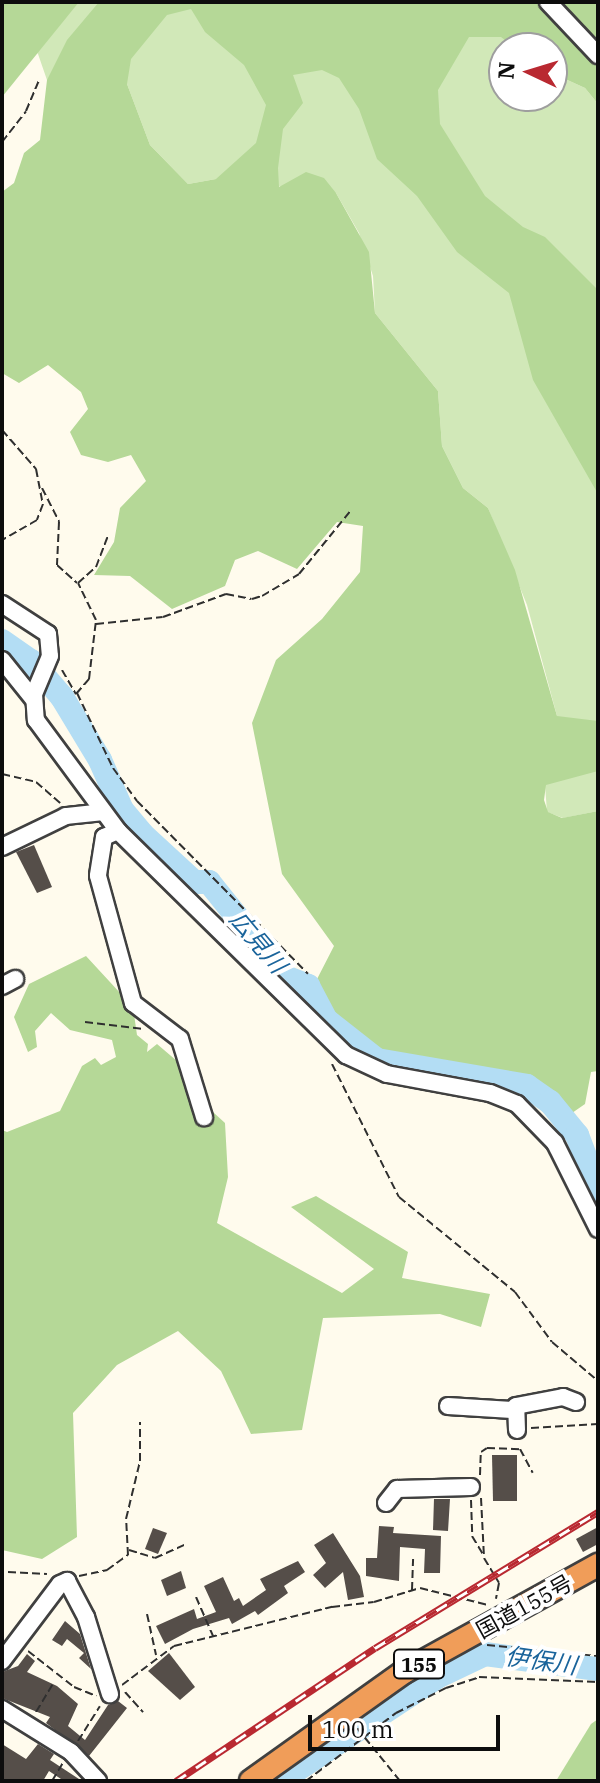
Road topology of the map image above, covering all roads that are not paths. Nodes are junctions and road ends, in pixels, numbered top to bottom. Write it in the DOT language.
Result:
graph roads {
  1 [pos="548,2"];
  2 [pos="598,55"];
  3 [pos="2,604"];
  4 [pos="2,660"];
  5 [pos="34,697"];
  6 [pos="103,812"];
  7 [pos="118,831"];
  8 [pos="2,847"];
  9 [pos="204,1117"];
  10 [pos="598,1229"];
  11 [pos="576,1402"];
  12 [pos="448,1406"];
  13 [pos="512,1410"];
  14 [pos="517,1430"];
  15 [pos="477,1487"];
  16 [pos="386,1503"];
  17 [pos="598,1565"];
  18 [pos="2,1661"];
  19 [pos="110,1694"];
  20 [pos="2,1709"];
  21 [pos="98,1781"];
  22 [pos="251,1781"];
  1 -- 2 [label="street"];
  3 -- 5 [label="street"];
  4 -- 5 [label="street"];
  5 -- 6 [label="street"];
  6 -- 7 [label="street"];
  6 -- 8 [label="street"];
  7 -- 9 [label="street"];
  7 -- 10 [label="street"];
  11 -- 13 [label="street"];
  12 -- 13 [label="street"];
  13 -- 14 [label="street"];
  15 -- 16 [label="street"];
  17 -- 22 [label="highway, 国道155号 / 155"];
  18 -- 19 [label="street"];
  20 -- 21 [label="street"];
}
